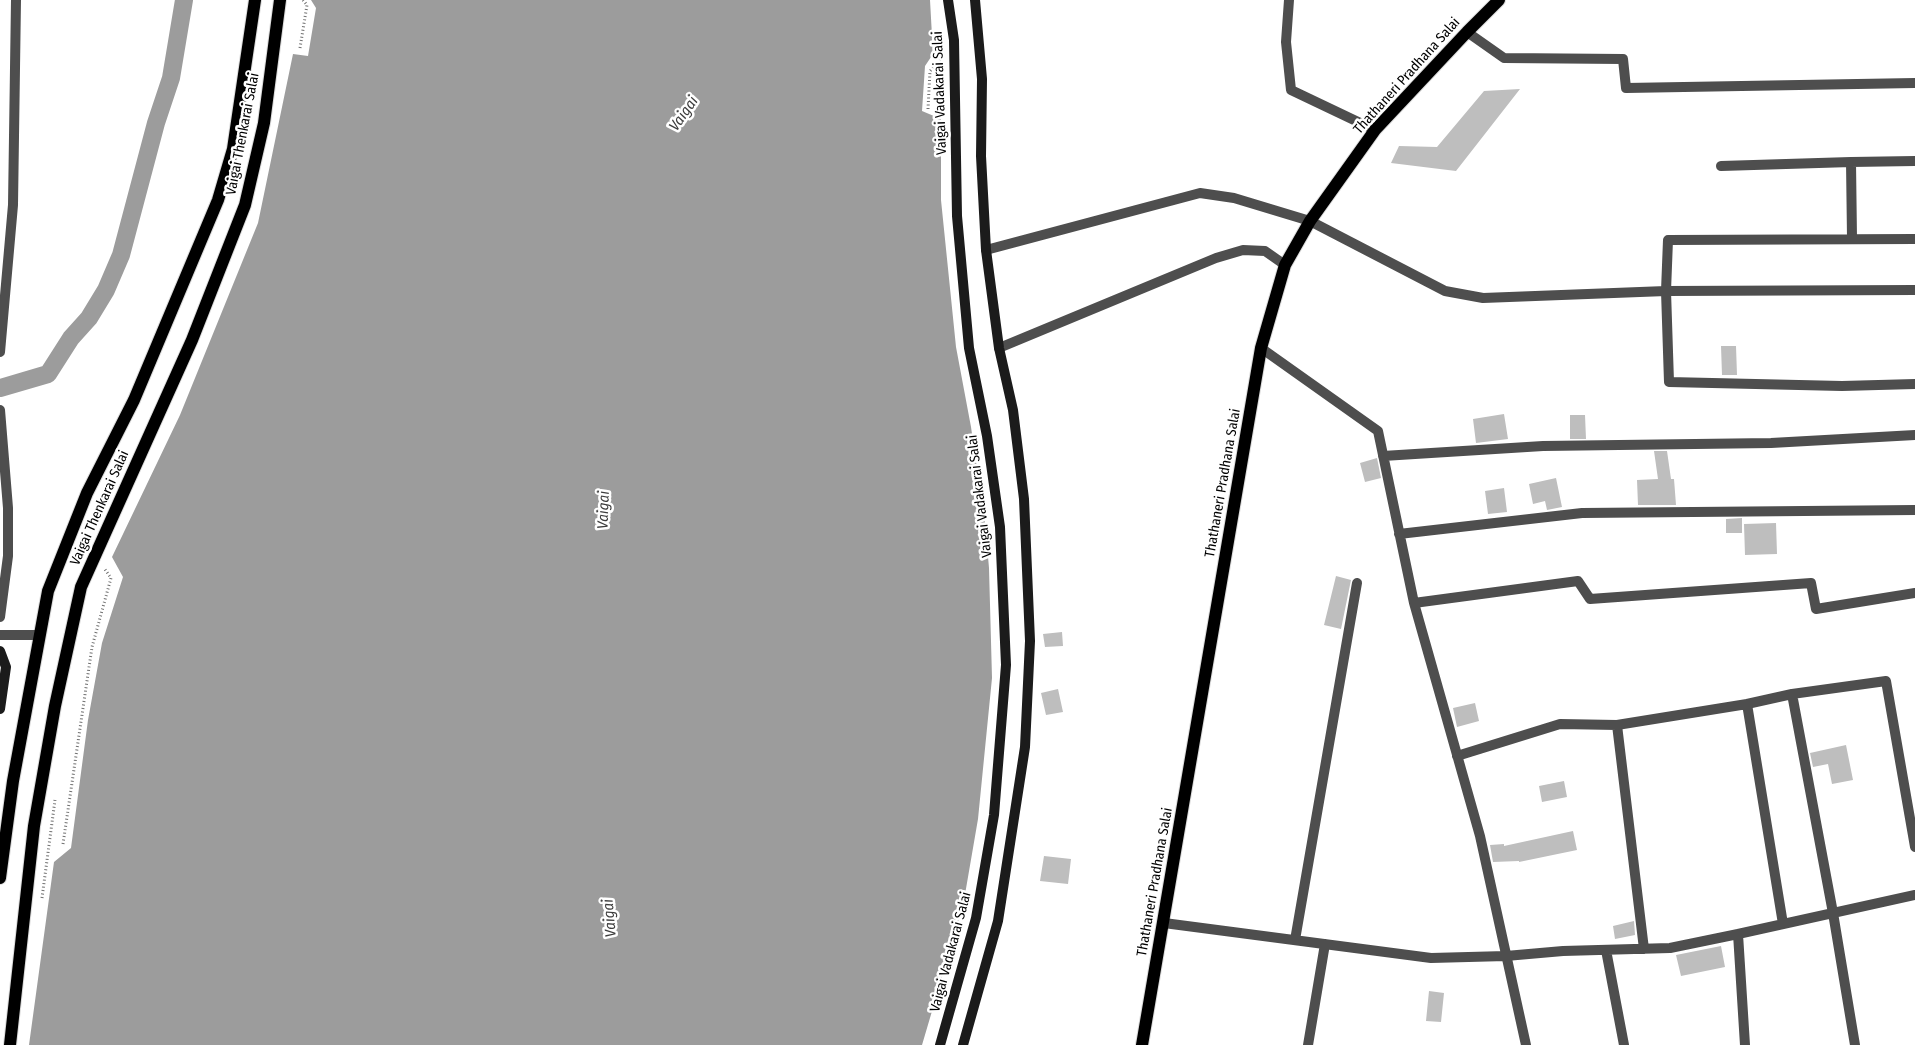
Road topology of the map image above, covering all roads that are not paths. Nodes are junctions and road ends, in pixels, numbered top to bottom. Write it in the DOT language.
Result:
graph roads {
  1 [pos="16,0"];
  2 [pos="255,0"];
  3 [pos="280,0"];
  4 [pos="948,0"];
  5 [pos="975,0"];
  6 [pos="1289,0"];
  7 [pos="1499,0"];
  8 [pos="1466,32"];
  9 [pos="1915,83"];
  10 [pos="1375,130"];
  11 [pos="1915,161"];
  12 [pos="1851,162"];
  13 [pos="1721,166"];
  14 [pos="1310,221"];
  15 [pos="1852,238"];
  16 [pos="1915,239"];
  17 [pos="986,250"];
  18 [pos="1285,266"];
  19 [pos="1915,290"];
  20 [pos="1666,291"];
  21 [pos="0,346"];
  22 [pos="999,348"];
  23 [pos="1261,348"];
  24 [pos="1915,384"];
  25 [pos="0,410"];
  26 [pos="1915,434"];
  27 [pos="1383,456"];
  28 [pos="1915,510"];
  29 [pos="1399,534"];
  30 [pos="1357,584"];
  31 [pos="1915,593"];
  32 [pos="1414,603"];
  33 [pos="0,617"];
  34 [pos="0,635"];
  35 [pos="40,635"];
  36 [pos="0,651"];
  37 [pos="1792,694"];
  38 [pos="1747,704"];
  39 [pos="0,709"];
  40 [pos="1617,725"];
  41 [pos="1457,756"];
  42 [pos="1915,847"];
  43 [pos="0,878"];
  44 [pos="1915,895"];
  45 [pos="1833,913"];
  46 [pos="1164,923"];
  47 [pos="1783,924"];
  48 [pos="1738,934"];
  49 [pos="1295,940"];
  50 [pos="1324,944"];
  51 [pos="1644,949"];
  52 [pos="1606,950"];
  53 [pos="1506,956"];
  54 [pos="10,1045"];
  55 [pos="940,1045"];
  56 [pos="963,1045"];
  57 [pos="1142,1045"];
  58 [pos="1308,1045"];
  59 [pos="1526,1045"];
  60 [pos="1624,1045"];
  61 [pos="1745,1045"];
  62 [pos="1855,1045"];
  1 -- 21 [label="street"];
  2 -- 35 [label="main road, Vaigai Thenkarai Salai"];
  3 -- 54 [label="main road, Vaigai Thenkarai Salai"];
  4 -- 55 [label="main road, Vaigai Vadakarai Salai"];
  5 -- 17 [label="main road"];
  6 -- 10 [label="street"];
  7 -- 8 [label="main road, Thathaneri Pradhana Salai"];
  8 -- 9 [label="street"];
  8 -- 10 [label="main road, Thathaneri Pradhana Salai"];
  10 -- 14 [label="main road, Thathaneri Pradhana Salai"];
  11 -- 12 [label="street"];
  12 -- 13 [label="street"];
  12 -- 15 [label="street"];
  14 -- 17 [label="street"];
  14 -- 18 [label="main road, Thathaneri Pradhana Salai"];
  14 -- 20 [label="street"];
  15 -- 16 [label="street"];
  15 -- 20 [label="street"];
  17 -- 22 [label="main road"];
  18 -- 22 [label="street"];
  18 -- 23 [label="main road, Thathaneri Pradhana Salai"];
  19 -- 20 [label="street"];
  20 -- 24 [label="street"];
  22 -- 56 [label="main road"];
  23 -- 27 [label="street"];
  23 -- 46 [label="main road, Thathaneri Pradhana Salai"];
  25 -- 33 [label="street"];
  26 -- 27 [label="street"];
  27 -- 29 [label="street"];
  28 -- 29 [label="street"];
  29 -- 32 [label="street"];
  30 -- 49 [label="street"];
  31 -- 32 [label="street"];
  32 -- 41 [label="street"];
  34 -- 35 [label="street"];
  35 -- 43 [label="main road, Vaigai Thenkarai Salai"];
  36 -- 39 [label="main road"];
  37 -- 38 [label="street"];
  37 -- 42 [label="street"];
  37 -- 45 [label="street"];
  38 -- 40 [label="street"];
  38 -- 47 [label="street"];
  40 -- 41 [label="street"];
  40 -- 51 [label="street"];
  41 -- 53 [label="street"];
  44 -- 45 [label="street"];
  45 -- 47 [label="street"];
  45 -- 62 [label="street"];
  46 -- 49 [label="street"];
  46 -- 57 [label="main road, Thathaneri Pradhana Salai"];
  47 -- 48 [label="street"];
  48 -- 51 [label="street"];
  48 -- 61 [label="street"];
  49 -- 50 [label="street"];
  50 -- 53 [label="street"];
  50 -- 58 [label="street"];
  51 -- 52 [label="street"];
  52 -- 53 [label="street"];
  52 -- 60 [label="street"];
  53 -- 59 [label="street"];
}
